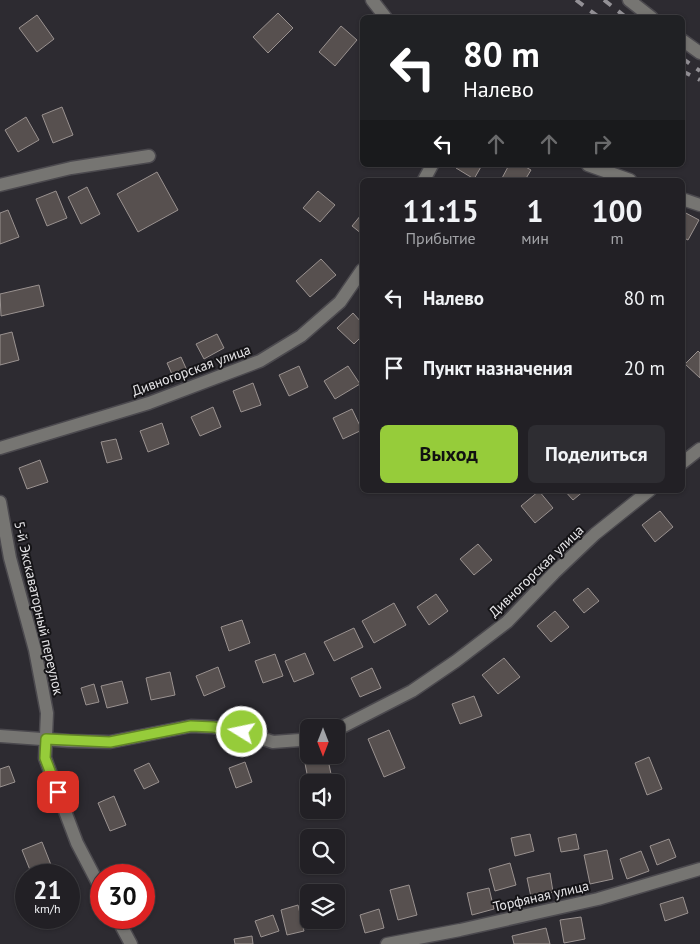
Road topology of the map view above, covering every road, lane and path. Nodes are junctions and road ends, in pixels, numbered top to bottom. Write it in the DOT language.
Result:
graph roads {
  1 [pos="372,0"];
  2 [pos="629,0"];
  3 [pos="384,15"];
  4 [pos="648,15"];
  5 [pos="685,42"];
  6 [pos="700,53"];
  7 [pos="149,156"];
  8 [pos="594,167"];
  9 [pos="624,178"];
  10 [pos="0,185"];
  11 [pos="685,200"];
  12 [pos="700,205"];
  13 [pos="360,273"];
  14 [pos="0,448"];
  15 [pos="700,449"];
  16 [pos="685,461"];
  17 [pos="646,493"];
  18 [pos="0,502"];
  19 [pos="345,725"];
  20 [pos="0,736"];
  21 [pos="46,739"];
  22 [pos="300,740"];
  23 [pos="90,869"];
  24 [pos="700,869"];
  25 [pos="123,929"];
  26 [pos="131,944"];
  27 [pos="387,944"];
  1 -- 3 [label="street"];
  2 -- 4 [label="street"];
  5 -- 6 [label="street"];
  7 -- 10 [label="street"];
  8 -- 9 [label="street"];
  11 -- 12 [label="street"];
  13 -- 14 [label="street, Дивногорская улица"];
  15 -- 16 [label="street"];
  17 -- 19 [label="street, Дивногорская улица"];
  18 -- 21 [label="street, 5-й Экскаваторный переулок"];
  20 -- 21 [label="street"];
  21 -- 22 [label="street"];
  21 -- 23 [label="street, 5-й Экскаваторный переулок"];
  24 -- 27 [label="street, Торфяная улица"];
  25 -- 26 [label="street"];
}
